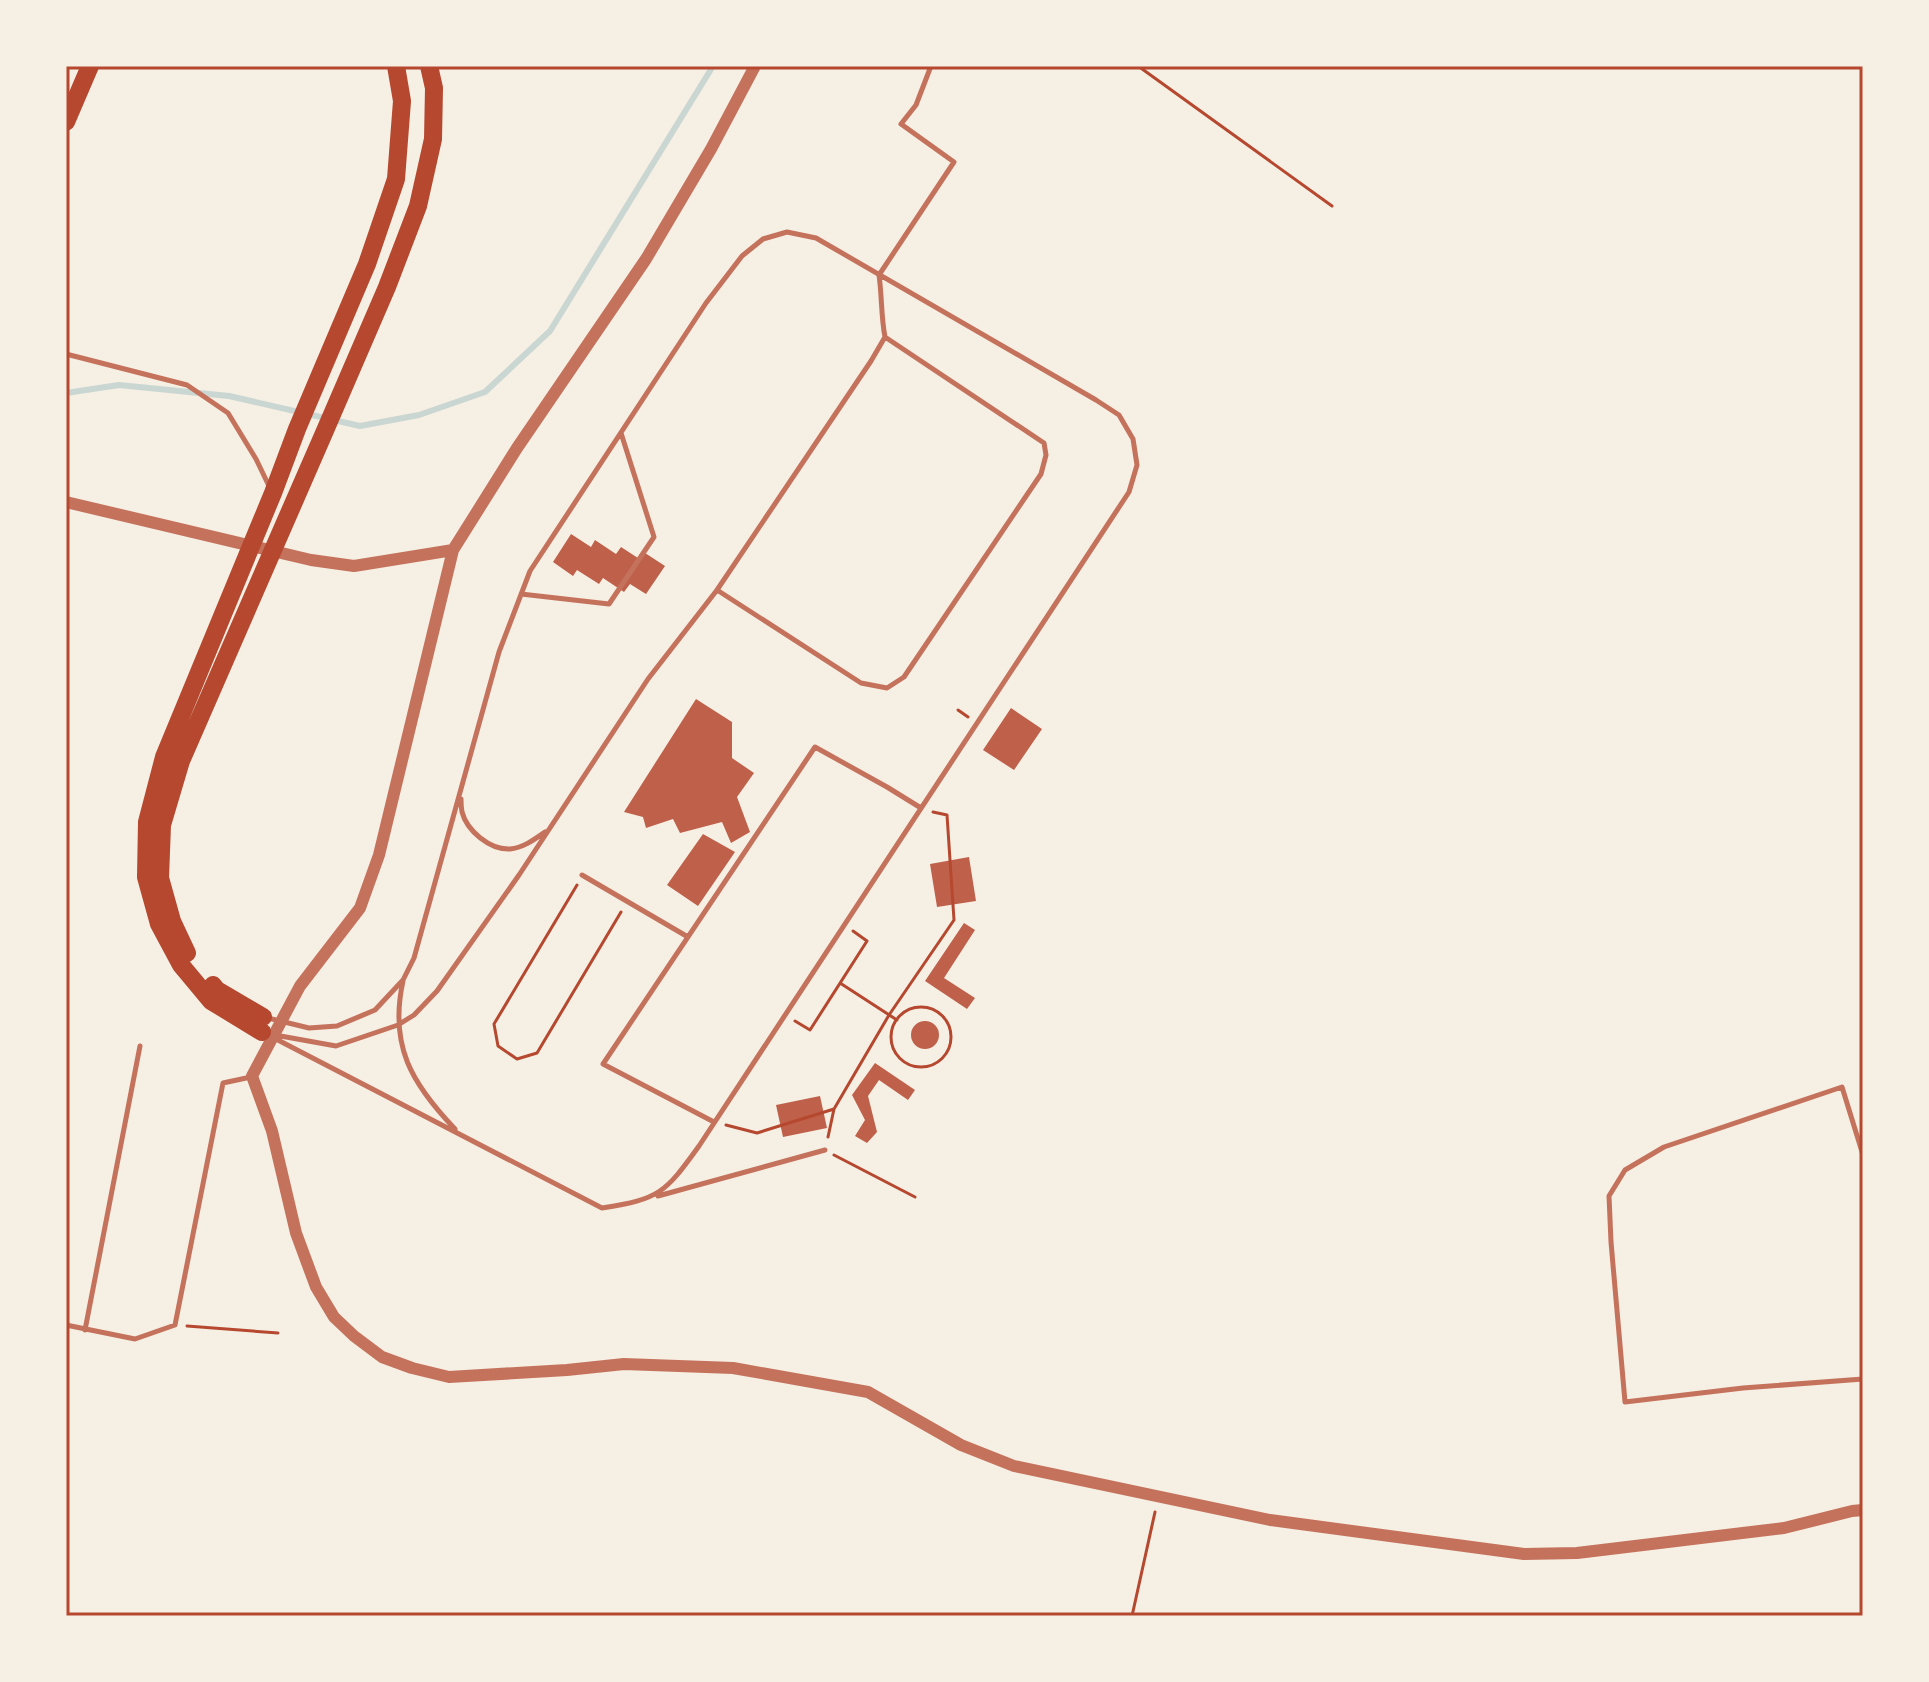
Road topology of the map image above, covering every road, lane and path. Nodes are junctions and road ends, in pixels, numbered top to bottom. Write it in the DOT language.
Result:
graph roads {
  1 [pos="90,66"];
  2 [pos="396,66"];
  3 [pos="429,66"];
  4 [pos="755,66"];
  5 [pos="931,66"];
  6 [pos="1138,66"];
  7 [pos="66,122"];
  8 [pos="1332,206"];
  9 [pos="879,275"];
  10 [pos="885,337"];
  11 [pos="66,354"];
  12 [pos="621,432"];
  13 [pos="273,493"];
  14 [pos="66,502"];
  15 [pos="292,508"];
  16 [pos="453,550"];
  17 [pos="717,590"];
  18 [pos="521,594"];
  19 [pos="460,794"];
  20 [pos="921,808"];
  21 [pos="549,829"];
  22 [pos="582,875"];
  23 [pos="627,902"];
  24 [pos="844,925"];
  25 [pos="688,937"];
  26 [pos="403,980"];
  27 [pos="840,983"];
  28 [pos="785,1015"];
  29 [pos="889,1015"];
  30 [pos="897,1020"];
  31 [pos="262,1025"];
  32 [pos="398,1025"];
  33 [pos="140,1046"];
  34 [pos="252,1076"];
  35 [pos="834,1109"];
  36 [pos="714,1122"];
  37 [pos="458,1133"];
  38 [pos="825,1150"];
  39 [pos="1863,1155"];
  40 [pos="915,1197"];
  41 [pos="646,1200"];
  42 [pos="66,1325"];
  43 [pos="175,1325"];
  44 [pos="85,1330"];
  45 [pos="278,1333"];
  46 [pos="1863,1379"];
  47 [pos="1159,1496"];
  48 [pos="1863,1510"];
  49 [pos="1132,1616"];
  1 -- 7 [label="highway"];
  2 -- 13 [label="highway"];
  3 -- 15 [label="highway"];
  4 -- 16 [label="street"];
  5 -- 9 [label="lane"];
  6 -- 8 [label="path"];
  9 -- 10 [label="lane"];
  9 -- 12 [label="lane"];
  9 -- 20 [label="lane"];
  10 -- 17 [label="lane"];
  10 -- 17 [label="lane"];
  11 -- 13 [label="lane"];
  12 -- 18 [label="lane"];
  12 -- 18 [label="lane"];
  13 -- 15 [label="lane"];
  13 -- 31 [label="highway"];
  14 -- 16 [label="street"];
  15 -- 31 [label="highway"];
  16 -- 34 [label="street"];
  17 -- 21 [label="lane"];
  18 -- 19 [label="lane"];
  19 -- 21 [label="lane"];
  19 -- 26 [label="lane"];
  20 -- 24 [label="lane"];
  20 -- 25 [label="lane"];
  20 -- 29 [label="path"];
  21 -- 32 [label="lane"];
  22 -- 23 [label="lane"];
  22 -- 23 [label="path"];
  23 -- 25 [label="lane"];
  24 -- 27 [label="path"];
  24 -- 28 [label="lane"];
  25 -- 36 [label="lane"];
  26 -- 31 [label="lane"];
  26 -- 32 [label="lane"];
  27 -- 28 [label="path"];
  27 -- 29 [label="path"];
  28 -- 36 [label="lane"];
  29 -- 30 [label="path"];
  29 -- 35 [label="path"];
  30 -- 30 [label="path"];
  31 -- 32 [label="lane"];
  31 -- 37 [label="lane"];
  32 -- 37 [label="lane"];
  33 -- 44 [label="lane"];
  34 -- 43 [label="lane"];
  34 -- 47 [label="street"];
  35 -- 36 [label="path"];
  35 -- 38 [label="path"];
  36 -- 41 [label="lane"];
  37 -- 41 [label="lane"];
  38 -- 40 [label="path"];
  38 -- 41 [label="lane"];
  39 -- 46 [label="lane"];
  42 -- 44 [label="lane"];
  43 -- 44 [label="lane"];
  43 -- 45 [label="path"];
  47 -- 48 [label="street"];
  47 -- 49 [label="path"];
}
